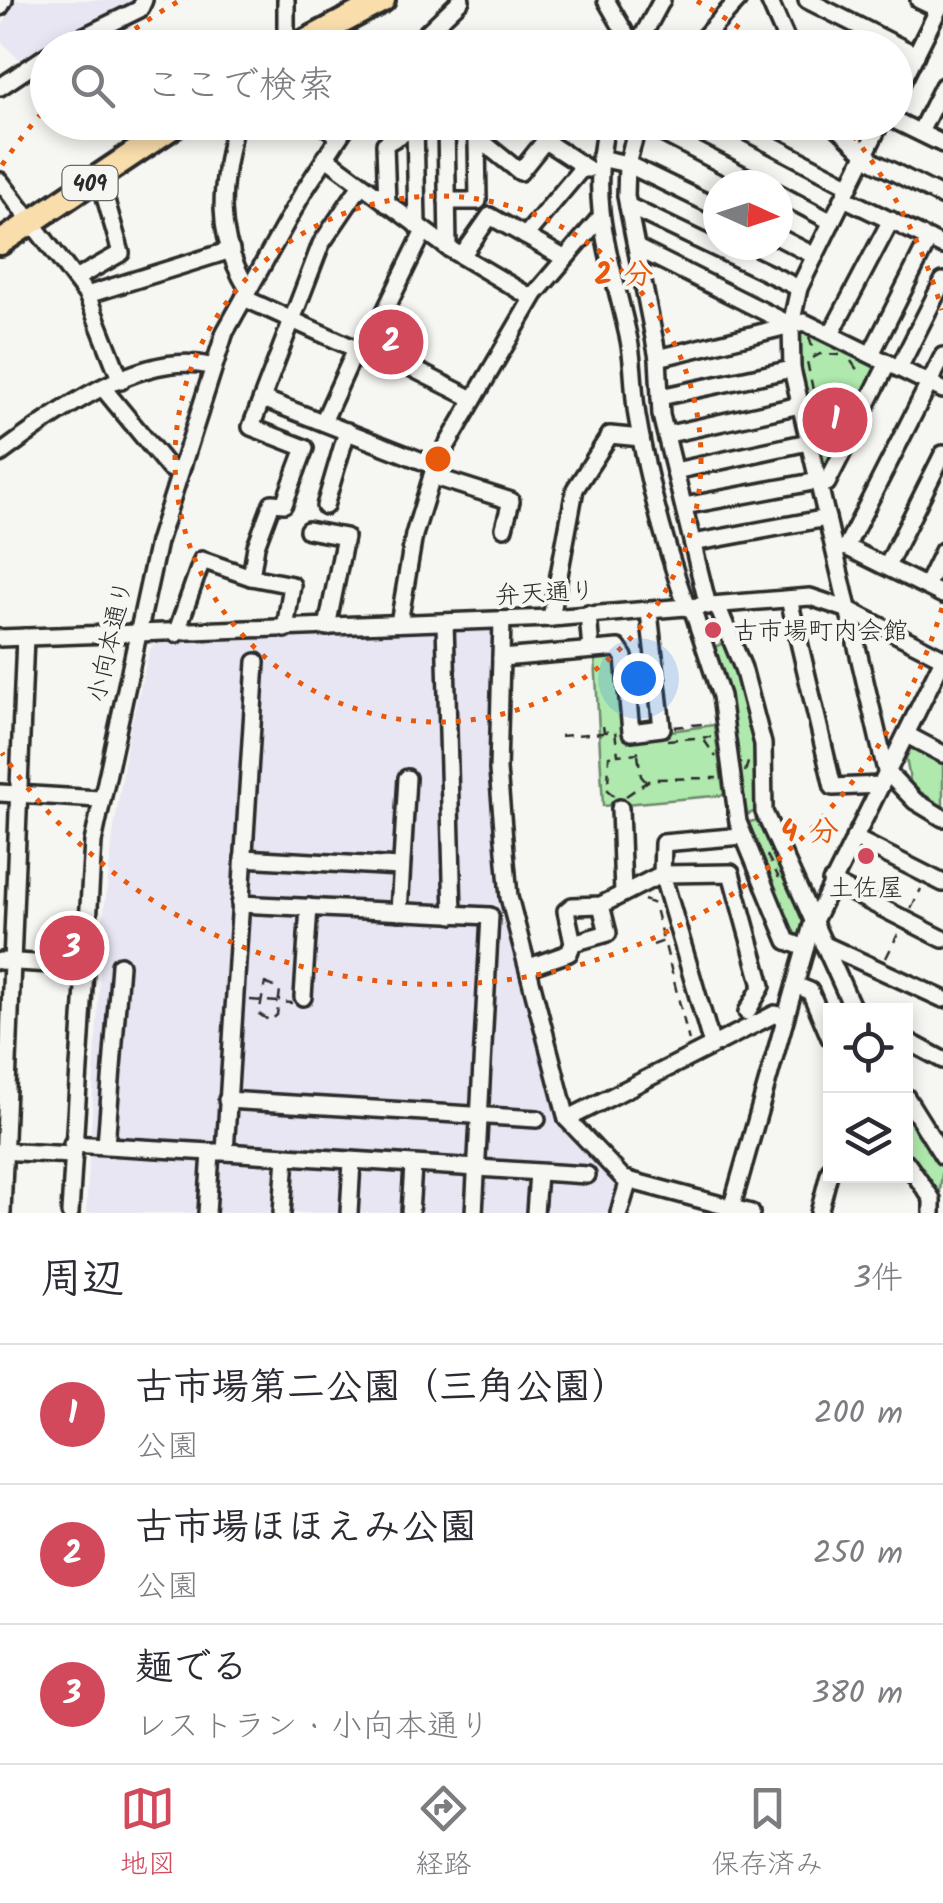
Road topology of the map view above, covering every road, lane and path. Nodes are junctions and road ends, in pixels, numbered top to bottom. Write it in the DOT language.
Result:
graph roads {
  1 [pos="4,0"];
  2 [pos="144,0"];
  3 [pos="286,0"];
  4 [pos="354,0"];
  5 [pos="383,0"];
  6 [pos="606,0"];
  7 [pos="662,0"];
  8 [pos="738,0"];
  9 [pos="769,0"];
  10 [pos="807,0"];
  11 [pos="919,0"];
  12 [pos="455,3"];
  13 [pos="0,7"];
  14 [pos="940,9"];
  15 [pos="98,30"];
  16 [pos="284,30"];
  17 [pos="306,30"];
  18 [pos="315,30"];
  19 [pos="429,30"];
  20 [pos="624,30"];
  21 [pos="644,30"];
  22 [pos="710,30"];
  23 [pos="782,30"];
  24 [pos="868,30"];
  25 [pos="913,53"];
  26 [pos="916,55"];
  27 [pos="913,61"];
  28 [pos="30,68"];
  29 [pos="943,86"];
  30 [pos="0,87"];
  31 [pos="913,128"];
  32 [pos="920,132"];
  33 [pos="133,140"];
  34 [pos="153,140"];
  35 [pos="231,140"];
  36 [pos="337,140"];
  37 [pos="391,140"];
  38 [pos="416,140"];
  39 [pos="446,140"];
  40 [pos="478,140"];
  41 [pos="479,140"];
  42 [pos="604,140"];
  43 [pos="634,140"];
  44 [pos="675,140"];
  45 [pos="759,140"];
  46 [pos="851,140"];
  47 [pos="872,140"];
  48 [pos="545,142"];
  49 [pos="943,144"];
  50 [pos="865,154"];
  51 [pos="325,157"];
  52 [pos="627,164"];
  53 [pos="583,166"];
  54 [pos="600,166"];
  55 [pos="733,170"];
  56 [pos="100,176"];
  57 [pos="0,181"];
  58 [pos="361,186"];
  59 [pos="847,192"];
  60 [pos="943,197"];
  61 [pos="447,200"];
  62 [pos="703,201"];
  63 [pos="793,202"];
  64 [pos="387,204"];
  65 [pos="628,206"];
  66 [pos="27,218"];
  67 [pos="599,219"];
  68 [pos="891,220"];
  69 [pos="832,222"];
  70 [pos="420,228"];
  71 [pos="0,230"];
  72 [pos="524,236"];
  73 [pos="936,242"];
  74 [pos="0,244"];
  75 [pos="793,245"];
  76 [pos="637,248"];
  77 [pos="231,250"];
  78 [pos="455,252"];
  79 [pos="815,256"];
  80 [pos="564,258"];
  81 [pos="74,280"];
  82 [pos="943,281"];
  83 [pos="799,288"];
  84 [pos="246,294"];
  85 [pos="87,295"];
  86 [pos="532,298"];
  87 [pos="292,320"];
  88 [pos="791,325"];
  89 [pos="831,334"];
  90 [pos="362,348"];
  91 [pos="870,353"];
  92 [pos="943,356"];
  93 [pos="658,358"];
  94 [pos="894,365"];
  95 [pos="210,366"];
  96 [pos="792,369"];
  97 [pos="659,376"];
  98 [pos="632,380"];
  99 [pos="121,381"];
  100 [pos="936,386"];
  101 [pos="103,388"];
  102 [pos="660,397"];
  103 [pos="263,399"];
  104 [pos="474,399"];
  105 [pos="800,405"];
  106 [pos="823,406"];
  107 [pos="858,421"];
  108 [pos="322,422"];
  109 [pos="347,431"];
  110 [pos="670,434"];
  111 [pos="641,438"];
  112 [pos="816,440"];
  113 [pos="826,448"];
  114 [pos="0,454"];
  115 [pos="943,454"];
  116 [pos="178,471"];
  117 [pos="433,471"];
  118 [pos="675,471"];
  119 [pos="818,483"];
  120 [pos="325,506"];
  121 [pos="684,506"];
  122 [pos="827,518"];
  123 [pos="504,528"];
  124 [pos="308,530"];
  125 [pos="693,544"];
  126 [pos="840,548"];
  127 [pos="943,551"];
  128 [pos="887,566"];
  129 [pos="252,577"];
  130 [pos="926,586"];
  131 [pos="943,595"];
  132 [pos="789,599"];
  133 [pos="701,607"];
  134 [pos="849,610"];
  135 [pos="650,612"];
  136 [pos="588,614"];
  137 [pos="551,618"];
  138 [pos="502,620"];
  139 [pos="445,622"];
  140 [pos="399,623"];
  141 [pos="327,627"];
  142 [pos="285,628"];
  143 [pos="137,633"];
  144 [pos="176,634"];
  145 [pos="25,637"];
  146 [pos="0,638"];
  147 [pos="584,653"];
  148 [pos="501,658"];
  149 [pos="943,658"];
  150 [pos="256,662"];
  151 [pos="723,722"];
  152 [pos="662,728"];
  153 [pos="604,732"];
  154 [pos="562,735"];
  155 [pos="906,735"];
  156 [pos="704,738"];
  157 [pos="749,748"];
  158 [pos="638,753"];
  159 [pos="943,754"];
  160 [pos="618,755"];
  161 [pos="744,774"];
  162 [pos="723,776"];
  163 [pos="407,778"];
  164 [pos="884,778"];
  165 [pos="712,779"];
  166 [pos="647,782"];
  167 [pos="0,793"];
  168 [pos="19,794"];
  169 [pos="99,799"];
  170 [pos="620,802"];
  171 [pos="764,812"];
  172 [pos="943,818"];
  173 [pos="740,829"];
  174 [pos="854,838"];
  175 [pos="243,858"];
  176 [pos="400,867"];
  177 [pos="662,874"];
  178 [pos="927,876"];
  179 [pos="831,882"];
  180 [pos="943,883"];
  181 [pos="624,893"];
  182 [pos="642,893"];
  183 [pos="240,904"];
  184 [pos="601,904"];
  185 [pos="309,908"];
  186 [pos="398,912"];
  187 [pos="453,914"];
  188 [pos="905,920"];
  189 [pos="812,924"];
  190 [pos="943,939"];
  191 [pos="664,941"];
  192 [pos="573,943"];
  193 [pos="653,944"];
  194 [pos="823,944"];
  195 [pos="805,948"];
  196 [pos="6,961"];
  197 [pos="120,965"];
  198 [pos="85,966"];
  199 [pos="529,967"];
  200 [pos="881,968"];
  201 [pos="795,985"];
  202 [pos="943,998"];
  203 [pos="234,999"];
  204 [pos="302,1000"];
  205 [pos="263,1001"];
  206 [pos="277,1002"];
  207 [pos="851,1003"];
  208 [pos="747,1012"];
  209 [pos="785,1017"];
  210 [pos="823,1021"];
  211 [pos="913,1044"];
  212 [pos="712,1045"];
  213 [pos="690,1048"];
  214 [pos="943,1060"];
  215 [pos="227,1100"];
  216 [pos="913,1105"];
  217 [pos="3,1112"];
  218 [pos="480,1116"];
  219 [pos="538,1119"];
  220 [pos="567,1119"];
  221 [pos="941,1139"];
  222 [pos="106,1145"];
  223 [pos="72,1149"];
  224 [pos="3,1151"];
  225 [pos="218,1152"];
  226 [pos="286,1157"];
  227 [pos="352,1162"];
  228 [pos="413,1166"];
  229 [pos="477,1169"];
  230 [pos="913,1172"];
  231 [pos="538,1174"];
  232 [pos="588,1175"];
  233 [pos="628,1180"];
  234 [pos="827,1183"];
  235 [pos="731,1210"];
  236 [pos="2,1213"];
  237 [pos="70,1213"];
  238 [pos="207,1213"];
  239 [pos="282,1213"];
  240 [pos="349,1213"];
  241 [pos="410,1213"];
  242 [pos="474,1213"];
  243 [pos="535,1213"];
  244 [pos="619,1213"];
  245 [pos="751,1213"];
  246 [pos="819,1213"];
  247 [pos="932,1213"];
  1 -- 13 [label="street"];
  2 -- 15 [label="street"];
  3 -- 16 [label="street"];
  4 -- 17 [label="highway"];
  5 -- 18 [label="highway"];
  6 -- 20 [label="street"];
  7 -- 21 [label="street"];
  8 -- 22 [label="street"];
  9 -- 23 [label="street"];
  10 -- 24 [label="street"];
  11 -- 14 [label="street"];
  12 -- 19 [label="street"];
  14 -- 26 [label="street"];
  25 -- 26 [label="street"];
  26 -- 27 [label="street"];
  28 -- 30 [label="street"];
  29 -- 32 [label="street"];
  31 -- 32 [label="street"];
  32 -- 49 [label="street"];
  33 -- 66 [label="highway, 409"];
  34 -- 56 [label="highway, 409"];
  35 -- 77 [label="street"];
  36 -- 51 [label="street, 小向本通り"];
  37 -- 64 [label="street"];
  38 -- 70 [label="street"];
  39 -- 61 [label="street"];
  40 -- 61 [label="street"];
  41 -- 48 [label="street"];
  42 -- 54 [label="street"];
  43 -- 52 [label="street"];
  44 -- 55 [label="street"];
  45 -- 59 [label="street"];
  46 -- 50 [label="street"];
  47 -- 50 [label="street"];
  48 -- 53 [label="street"];
  50 -- 59 [label="street"];
  50 -- 60 [label="street"];
  51 -- 58 [label="street"];
  51 -- 84 [label="street, 小向本通り"];
  52 -- 54 [label="street"];
  52 -- 62 [label="street"];
  52 -- 65 [label="street"];
  53 -- 54 [label="street"];
  53 -- 72 [label="street"];
  54 -- 67 [label="street"];
  56 -- 66 [label="highway, 409"];
  56 -- 81 [label="street"];
  57 -- 66 [label="street"];
  58 -- 64 [label="street"];
  58 -- 87 [label="street"];
  59 -- 68 [label="street"];
  59 -- 69 [label="street"];
  61 -- 78 [label="street"];
  63 -- 69 [label="street"];
  64 -- 70 [label="street"];
  65 -- 76 [label="street"];
  65 -- 83 [label="street"];
  66 -- 71 [label="highway, 409"];
  66 -- 74 [label="highway, 409"];
  66 -- 81 [label="street"];
  67 -- 80 [label="street"];
  67 -- 98 [label="street"];
  68 -- 73 [label="street"];
  68 -- 89 [label="street"];
  69 -- 79 [label="street"];
  70 -- 78 [label="street"];
  70 -- 90 [label="street"];
  72 -- 78 [label="street"];
  72 -- 80 [label="street"];
  73 -- 91 [label="street"];
  75 -- 79 [label="street"];
  76 -- 88 [label="street"];
  76 -- 93 [label="street"];
  77 -- 84 [label="street"];
  77 -- 85 [label="street"];
  78 -- 86 [label="street"];
  79 -- 83 [label="street"];
  80 -- 86 [label="street"];
  81 -- 85 [label="street"];
  82 -- 94 [label="street"];
  83 -- 88 [label="street"];
  84 -- 87 [label="street"];
  84 -- 95 [label="street, 小向本通り"];
  85 -- 99 [label="street"];
  86 -- 104 [label="street"];
  87 -- 90 [label="street"];
  87 -- 103 [label="street"];
  88 -- 89 [label="street"];
  88 -- 93 [label="street"];
  88 -- 96 [label="street"];
  89 -- 91 [label="street"];
  90 -- 104 [label="street"];
  90 -- 108 [label="street"];
  91 -- 94 [label="street"];
  91 -- 106 [label="path"];
  92 -- 100 [label="street"];
  93 -- 97 [label="street"];
  94 -- 100 [label="street"];
  94 -- 107 [label="street"];
  95 -- 99 [label="street"];
  95 -- 116 [label="street, 小向本通り"];
  96 -- 102 [label="street"];
  96 -- 105 [label="street"];
  97 -- 98 [label="street"];
  97 -- 102 [label="street"];
  98 -- 111 [label="street"];
  99 -- 101 [label="street"];
  100 -- 126 [label="street"];
  101 -- 114 [label="street"];
  101 -- 116 [label="street"];
  102 -- 110 [label="street"];
  103 -- 108 [label="street"];
  103 -- 129 [label="street"];
  104 -- 117 [label="street"];
  105 -- 110 [label="street"];
  105 -- 112 [label="street"];
  106 -- 107 [label="path"];
  106 -- 112 [label="path"];
  107 -- 119 [label="street"];
  108 -- 109 [label="street"];
  109 -- 117 [label="street"];
  109 -- 120 [label="street"];
  110 -- 118 [label="street"];
  111 -- 133 [label="street"];
  111 -- 137 [label="street"];
  112 -- 113 [label="path"];
  112 -- 118 [label="street"];
  112 -- 119 [label="street"];
  115 -- 128 [label="street"];
  116 -- 143 [label="street, 小向本通り"];
  117 -- 123 [label="street"];
  117 -- 140 [label="street"];
  118 -- 121 [label="street"];
  119 -- 121 [label="street"];
  119 -- 122 [label="street"];
  121 -- 125 [label="street"];
  122 -- 125 [label="street"];
  122 -- 126 [label="street"];
  124 -- 141 [label="street"];
  125 -- 133 [label="street"];
  126 -- 128 [label="street"];
  126 -- 134 [label="street"];
  127 -- 130 [label="street"];
  128 -- 130 [label="street"];
  129 -- 142 [label="street"];
  129 -- 144 [label="street"];
  130 -- 131 [label="street"];
  132 -- 133 [label="street, 弁天通り"];
  132 -- 134 [label="street, 弁天通り"];
  132 -- 164 [label="street"];
  133 -- 135 [label="street, 弁天通り"];
  133 -- 151 [label="street"];
  133 -- 171 [label="street"];
  134 -- 149 [label="street, 弁天通り"];
  134 -- 164 [label="street"];
  135 -- 136 [label="street, 弁天通り"];
  135 -- 152 [label="street"];
  136 -- 137 [label="street, 弁天通り"];
  136 -- 147 [label="street"];
  137 -- 138 [label="street, 弁天通り"];
  138 -- 139 [label="street, 弁天通り"];
  138 -- 148 [label="street"];
  139 -- 140 [label="street, 弁天通り"];
  139 -- 187 [label="street"];
  140 -- 141 [label="street, 弁天通り"];
  141 -- 142 [label="street, 弁天通り"];
  142 -- 144 [label="street, 弁天通り"];
  143 -- 144 [label="street, 弁天通り"];
  143 -- 145 [label="street, 弁天通り"];
  143 -- 169 [label="street, 小向本通り"];
  145 -- 146 [label="street, 弁天通り"];
  145 -- 168 [label="street"];
  147 -- 148 [label="street"];
  147 -- 152 [label="street"];
  148 -- 199 [label="street"];
  149 -- 155 [label="street"];
  150 -- 175 [label="street"];
  151 -- 152 [label="path"];
  151 -- 173 [label="street"];
  153 -- 154 [label="path"];
  155 -- 159 [label="street"];
  155 -- 164 [label="street"];
  156 -- 165 [label="path"];
  157 -- 161 [label="path"];
  158 -- 166 [label="path"];
  160 -- 170 [label="path"];
  162 -- 165 [label="path"];
  163 -- 176 [label="street"];
  164 -- 172 [label="street"];
  164 -- 174 [label="street"];
  165 -- 166 [label="path"];
  166 -- 170 [label="path"];
  167 -- 168 [label="street"];
  168 -- 169 [label="street"];
  168 -- 196 [label="street"];
  169 -- 198 [label="street, 小向本通り"];
  170 -- 181 [label="street"];
  171 -- 173 [label="street"];
  171 -- 189 [label="street"];
  173 -- 177 [label="street"];
  173 -- 195 [label="street"];
  174 -- 178 [label="street"];
  174 -- 179 [label="street"];
  175 -- 176 [label="street"];
  175 -- 183 [label="street"];
  176 -- 186 [label="street"];
  177 -- 181 [label="street"];
  177 -- 208 [label="street"];
  177 -- 212 [label="street"];
  178 -- 180 [label="street"];
  178 -- 188 [label="path"];
  179 -- 188 [label="street"];
  179 -- 189 [label="street"];
  181 -- 184 [label="street"];
  182 -- 191 [label="path"];
  183 -- 185 [label="street"];
  183 -- 203 [label="street"];
  184 -- 192 [label="street"];
  184 -- 192 [label="street"];
  185 -- 186 [label="street"];
  185 -- 204 [label="street"];
  186 -- 187 [label="street"];
  187 -- 218 [label="street"];
  188 -- 190 [label="street"];
  188 -- 200 [label="path"];
  189 -- 194 [label="street"];
  189 -- 195 [label="street"];
  191 -- 193 [label="path"];
  191 -- 213 [label="path"];
  192 -- 199 [label="street"];
  194 -- 200 [label="street"];
  194 -- 207 [label="street"];
  195 -- 201 [label="street"];
  196 -- 198 [label="street"];
  196 -- 217 [label="street"];
  197 -- 222 [label="street"];
  198 -- 223 [label="street, 小向本通り"];
  199 -- 220 [label="street"];
  200 -- 202 [label="street"];
  201 -- 209 [label="street"];
  201 -- 210 [label="street"];
  203 -- 205 [label="path"];
  203 -- 215 [label="street"];
  204 -- 206 [label="path"];
  205 -- 206 [label="path"];
  205 -- 206 [label="path"];
  205 -- 206 [label="path"];
  209 -- 212 [label="street"];
  209 -- 235 [label="street"];
  211 -- 214 [label="street"];
  212 -- 220 [label="street"];
  215 -- 218 [label="street"];
  215 -- 225 [label="street"];
  216 -- 221 [label="street"];
  217 -- 224 [label="street"];
  218 -- 219 [label="street"];
  218 -- 229 [label="street"];
  220 -- 233 [label="street"];
  222 -- 223 [label="street"];
  222 -- 225 [label="street"];
  223 -- 224 [label="street"];
  223 -- 237 [label="street, 小向本通り"];
  224 -- 236 [label="street"];
  225 -- 226 [label="street"];
  225 -- 238 [label="street"];
  226 -- 227 [label="street"];
  226 -- 239 [label="street"];
  227 -- 228 [label="street"];
  227 -- 240 [label="street"];
  228 -- 229 [label="street"];
  228 -- 241 [label="street"];
  229 -- 231 [label="street"];
  229 -- 242 [label="street"];
  230 -- 247 [label="street"];
  231 -- 232 [label="street"];
  231 -- 243 [label="street"];
  233 -- 235 [label="street"];
  233 -- 244 [label="street"];
  234 -- 246 [label="street"];
  235 -- 245 [label="street"];
}
